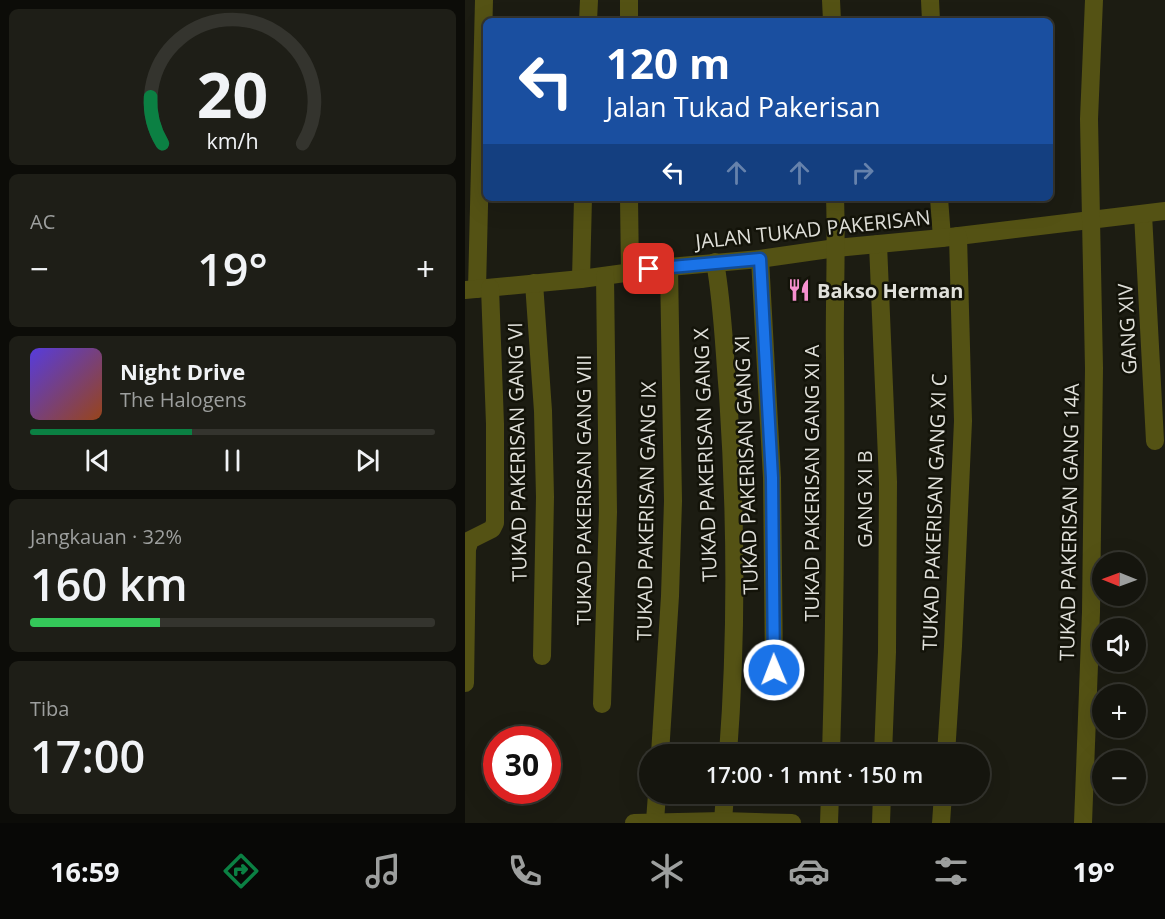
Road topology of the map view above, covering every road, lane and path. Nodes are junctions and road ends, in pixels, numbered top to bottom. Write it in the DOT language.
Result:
graph roads {
  1 [pos="484,0"];
  2 [pos="589,0"];
  3 [pos="629,0"];
  4 [pos="831,0"];
  5 [pos="930,0"];
  6 [pos="1094,0"];
  7 [pos="484,18"];
  8 [pos="588,18"];
  9 [pos="629,18"];
  10 [pos="832,18"];
  11 [pos="931,18"];
  12 [pos="483,41"];
  13 [pos="583,201"];
  14 [pos="629,201"];
  15 [pos="835,201"];
  16 [pos="940,201"];
  17 [pos="1165,211"];
  18 [pos="1143,214"];
  19 [pos="1090,222"];
  20 [pos="950,237"];
  21 [pos="878,244"];
  22 [pos="836,248"];
  23 [pos="760,259"];
  24 [pos="715,262"];
  25 [pos="669,267"];
  26 [pos="630,271"];
  27 [pos="605,276"];
  28 [pos="581,279"];
  29 [pos="534,283"];
  30 [pos="477,289"];
  31 [pos="1155,441"];
  32 [pos="542,656"];
  33 [pos="774,670"];
  34 [pos="465,683"];
  35 [pos="602,704"];
  36 [pos="661,744"];
  37 [pos="729,744"];
  38 [pos="831,744"];
  39 [pos="883,744"];
  40 [pos="947,744"];
  41 [pos="656,804"];
  42 [pos="724,804"];
  43 [pos="830,804"];
  44 [pos="882,804"];
  45 [pos="943,804"];
  46 [pos="655,821"];
  47 [pos="723,821"];
  48 [pos="695,822"];
  49 [pos="755,822"];
  50 [pos="634,823"];
  51 [pos="792,823"];
  52 [pos="829,823"];
  53 [pos="881,823"];
  54 [pos="942,823"];
  55 [pos="1083,823"];
  1 -- 7 [label="street"];
  2 -- 8 [label="street"];
  3 -- 9 [label="street"];
  4 -- 10 [label="street"];
  5 -- 11 [label="street"];
  6 -- 19 [label="street, TUKAD PAKERISAN GANG 14A"];
  12 -- 30 [label="street"];
  13 -- 28 [label="street"];
  14 -- 26 [label="street"];
  15 -- 22 [label="street, TUKAD PAKERISAN GANG XI A"];
  16 -- 20 [label="street, TUKAD PAKERISAN GANG XI C"];
  17 -- 18 [label="street, JALAN TUKAD PAKERISAN"];
  18 -- 19 [label="street, JALAN TUKAD PAKERISAN"];
  18 -- 31 [label="street, GANG XIV"];
  19 -- 20 [label="street, JALAN TUKAD PAKERISAN"];
  19 -- 55 [label="street, TUKAD PAKERISAN GANG 14A"];
  20 -- 21 [label="street, JALAN TUKAD PAKERISAN"];
  20 -- 40 [label="street, TUKAD PAKERISAN GANG XI C"];
  21 -- 22 [label="street, JALAN TUKAD PAKERISAN"];
  21 -- 39 [label="street, GANG XI B"];
  22 -- 23 [label="street, JALAN TUKAD PAKERISAN"];
  22 -- 38 [label="street, TUKAD PAKERISAN GANG XI A"];
  23 -- 24 [label="street, JALAN TUKAD PAKERISAN"];
  23 -- 33 [label="street, TUKAD PAKERISAN GANG XI"];
  24 -- 25 [label="street, JALAN TUKAD PAKERISAN"];
  24 -- 37 [label="street, TUKAD PAKERISAN GANG X"];
  25 -- 26 [label="street, JALAN TUKAD PAKERISAN"];
  25 -- 36 [label="street, TUKAD PAKERISAN GANG IX"];
  26 -- 27 [label="street, JALAN TUKAD PAKERISAN"];
  27 -- 28 [label="street, JALAN TUKAD PAKERISAN"];
  27 -- 35 [label="street, TUKAD PAKERISAN GANG VIII"];
  28 -- 29 [label="street, JALAN TUKAD PAKERISAN"];
  29 -- 30 [label="street, JALAN TUKAD PAKERISAN"];
  29 -- 32 [label="street, TUKAD PAKERISAN GANG VI"];
  30 -- 34 [label="street"];
  41 -- 46 [label="street"];
  42 -- 47 [label="street"];
  43 -- 52 [label="street"];
  44 -- 53 [label="street"];
  45 -- 54 [label="street"];
  46 -- 48 [label="street"];
  46 -- 50 [label="street"];
  47 -- 48 [label="street"];
  47 -- 49 [label="street"];
  49 -- 51 [label="street"];
}
